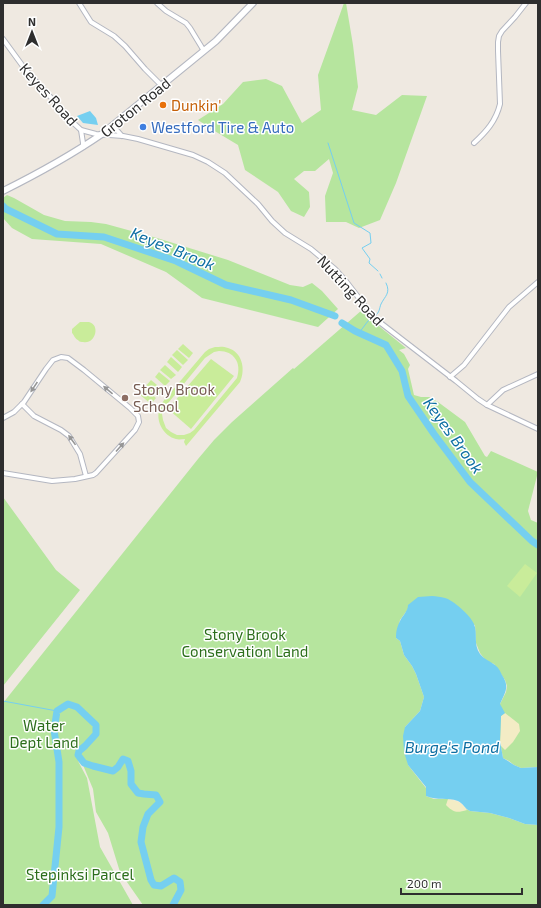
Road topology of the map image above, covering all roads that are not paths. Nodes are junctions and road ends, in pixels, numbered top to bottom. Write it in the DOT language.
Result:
graph roads {
  1 [pos="79,3"];
  2 [pos="157,3"];
  3 [pos="253,3"];
  4 [pos="526,3"];
  5 [pos="3,39"];
  6 [pos="204,51"];
  7 [pos="162,86"];
  8 [pos="113,126"];
  9 [pos="81,130"];
  10 [pos="102,134"];
  11 [pos="123,136"];
  12 [pos="474,143"];
  13 [pos="83,148"];
  14 [pos="3,191"];
  15 [pos="538,282"];
  16 [pos="538,374"];
  17 [pos="450,377"];
  18 [pos="22,404"];
  19 [pos="487,405"];
  20 [pos="3,418"];
  21 [pos="538,429"];
  22 [pos="3,473"];
  23 [pos="86,476"];
  1 -- 7 [label="street"];
  2 -- 6 [label="street"];
  3 -- 6 [label="main road, Groton Road"];
  4 -- 12 [label="street"];
  5 -- 9 [label="street, Keyes Road"];
  6 -- 7 [label="main road, Groton Road"];
  7 -- 8 [label="main road, Groton Road"];
  8 -- 10 [label="main road, Groton Road"];
  8 -- 11 [label="street"];
  9 -- 10 [label="street, Keyes Road"];
  9 -- 13 [label="street, Keyes Road"];
  10 -- 11 [label="street, Nutting Road"];
  10 -- 13 [label="main road, Groton Road"];
  11 -- 17 [label="street, Nutting Road"];
  13 -- 14 [label="main road, Groton Road"];
  15 -- 17 [label="street"];
  16 -- 19 [label="street"];
  17 -- 19 [label="street, Nutting Road"];
  18 -- 20 [label="street"];
  23 -- 18 [label="street, one-way"];
  23 -- 18 [label="street, one-way"];
  19 -- 21 [label="street, Nutting Road"];
  22 -- 23 [label="street"];
}
